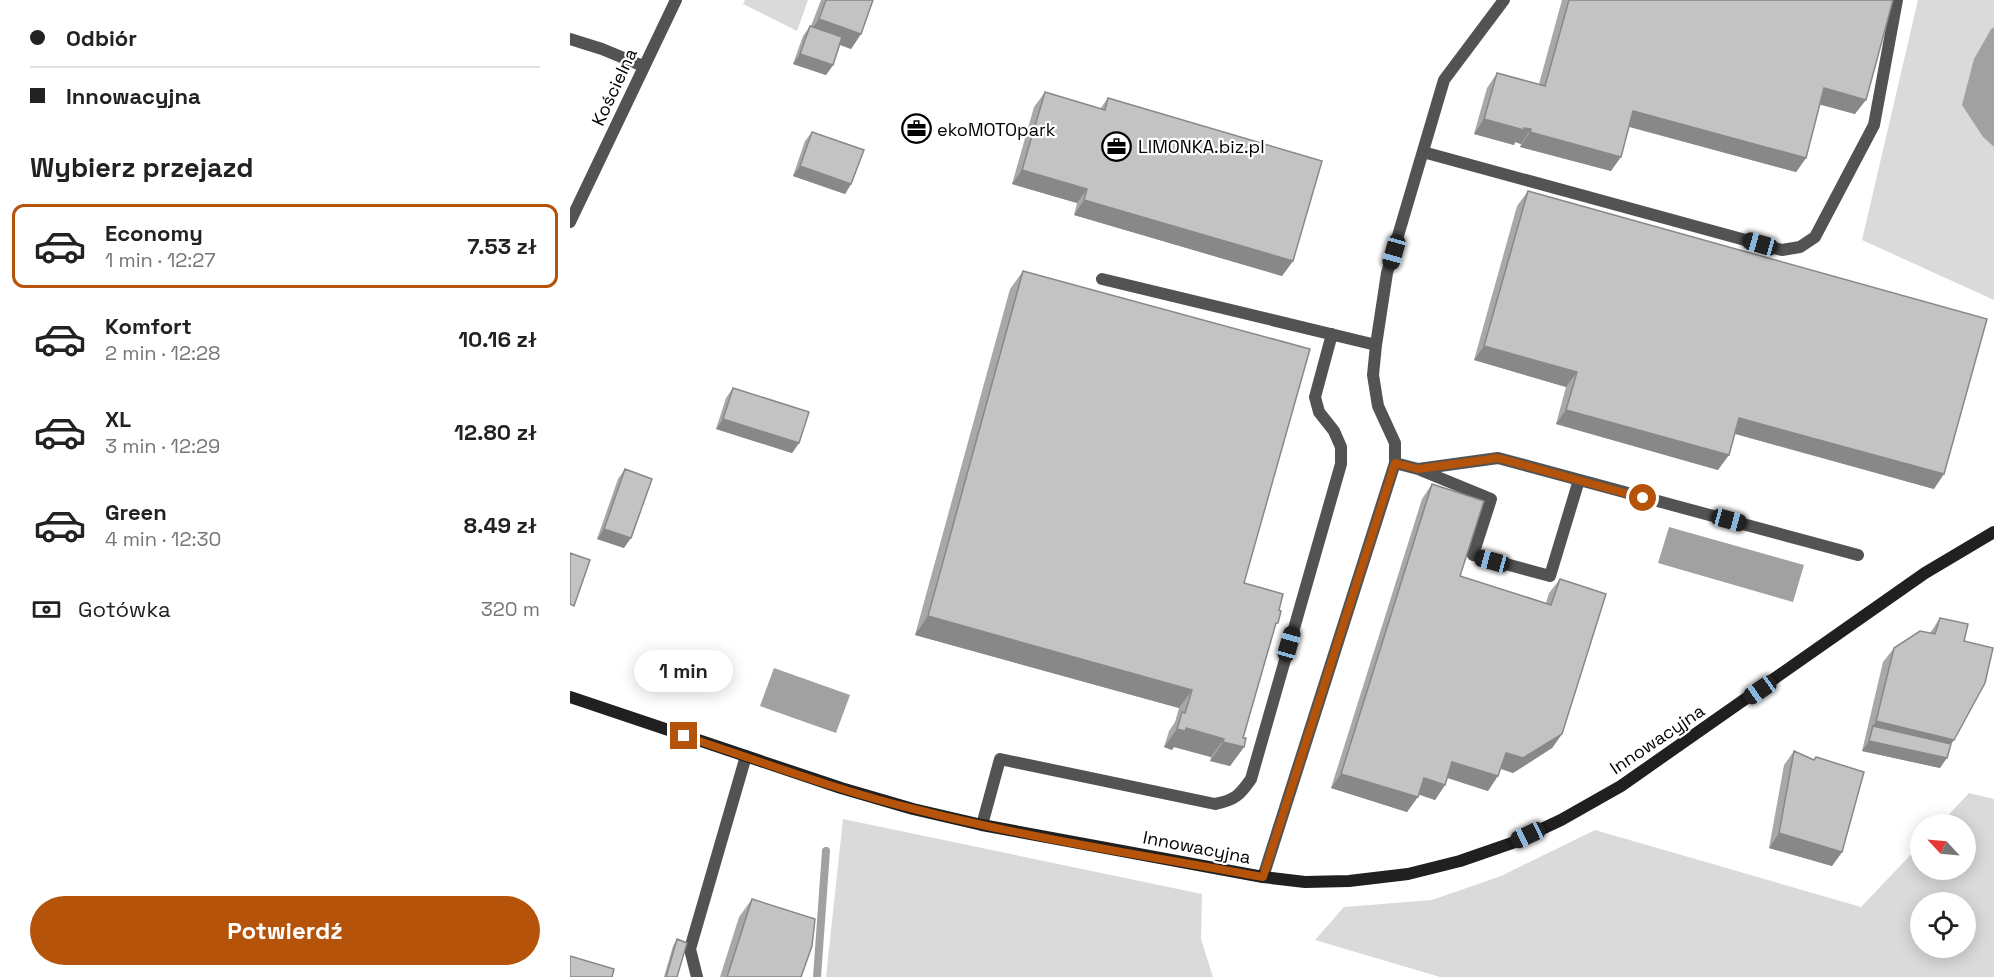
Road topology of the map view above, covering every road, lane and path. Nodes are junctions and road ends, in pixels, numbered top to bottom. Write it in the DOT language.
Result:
graph roads {
  1 [pos="676,0"];
  2 [pos="1504,0"];
  3 [pos="1897,0"];
  4 [pos="570,39"];
  5 [pos="643,66"];
  6 [pos="1423,152"];
  7 [pos="570,222"];
  8 [pos="1102,279"];
  9 [pos="1332,334"];
  10 [pos="1376,345"];
  11 [pos="1395,463"];
  12 [pos="1418,469"];
  13 [pos="1579,480"];
  14 [pos="1994,532"];
  15 [pos="1858,555"];
  16 [pos="570,697"];
  17 [pos="746,756"];
  18 [pos="982,825"];
  19 [pos="1263,877"];
  20 [pos="697,977"];
  1 -- 5 [label="street, Kościelna"];
  2 -- 6 [label="street"];
  3 -- 6 [label="street"];
  4 -- 5 [label="street"];
  5 -- 7 [label="street, Kościelna"];
  6 -- 10 [label="street"];
  8 -- 9 [label="street"];
  9 -- 10 [label="street"];
  9 -- 18 [label="street"];
  10 -- 11 [label="street"];
  11 -- 12 [label="street"];
  11 -- 19 [label="street"];
  12 -- 13 [label="street"];
  12 -- 13 [label="street"];
  13 -- 15 [label="street"];
  14 -- 19 [label="street, Innowacyjna"];
  16 -- 17 [label="street, Innowacyjna"];
  17 -- 18 [label="street, Innowacyjna"];
  17 -- 20 [label="street"];
  18 -- 19 [label="street, Innowacyjna"];
}
